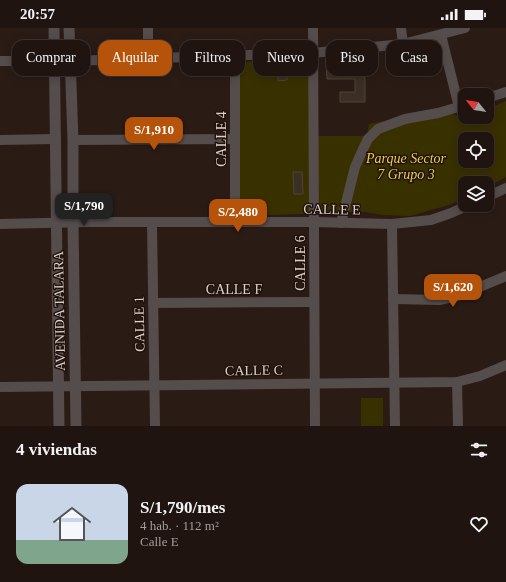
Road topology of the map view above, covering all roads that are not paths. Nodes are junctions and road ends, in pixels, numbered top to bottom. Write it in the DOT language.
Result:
graph roads {
  1 [pos="54,28"];
  2 [pos="69,28"];
  3 [pos="148,28"];
  4 [pos="313,28"];
  5 [pos="401,28"];
  6 [pos="465,28"];
  7 [pos="441,35"];
  8 [pos="54,40"];
  9 [pos="69,40"];
  10 [pos="148,40"];
  11 [pos="313,40"];
  12 [pos="402,40"];
  13 [pos="420,40"];
  14 [pos="386,46"];
  15 [pos="318,52"];
  16 [pos="0,61"];
  17 [pos="12,61"];
  18 [pos="55,76"];
  19 [pos="71,76"];
  20 [pos="235,76"];
  21 [pos="313,76"];
  22 [pos="458,92"];
  23 [pos="506,92"];
  24 [pos="494,96"];
  25 [pos="458,107"];
  26 [pos="56,139"];
  27 [pos="0,140"];
  28 [pos="73,140"];
  29 [pos="235,140"];
  30 [pos="506,188"];
  31 [pos="494,194"];
  32 [pos="458,210"];
  33 [pos="72,222"];
  34 [pos="152,222"];
  35 [pos="235,222"];
  36 [pos="314,222"];
  37 [pos="57,223"];
  38 [pos="341,223"];
  39 [pos="0,224"];
  40 [pos="392,224"];
  41 [pos="506,276"];
  42 [pos="393,299"];
  43 [pos="314,302"];
  44 [pos="153,304"];
  45 [pos="506,365"];
  46 [pos="457,382"];
  47 [pos="394,383"];
  48 [pos="315,384"];
  49 [pos="154,385"];
  50 [pos="58,386"];
  51 [pos="76,386"];
  52 [pos="0,387"];
  53 [pos="59,426"];
  54 [pos="76,426"];
  55 [pos="155,426"];
  56 [pos="315,426"];
  57 [pos="395,426"];
  58 [pos="458,426"];
  1 -- 8 [label="street, AVENIDA TALARA"];
  2 -- 9 [label="street, AVENIDA TALARA"];
  3 -- 10 [label="street"];
  4 -- 11 [label="street, CALLE 6"];
  5 -- 12 [label="street"];
  6 -- 7 [label="street"];
  7 -- 13 [label="street"];
  7 -- 22 [label="street"];
  14 -- 15 [label="street"];
  16 -- 17 [label="street"];
  18 -- 26 [label="street, AVENIDA TALARA"];
  19 -- 28 [label="street, AVENIDA TALARA"];
  20 -- 29 [label="street, CALLE 4"];
  21 -- 36 [label="street, CALLE 6"];
  23 -- 24 [label="street"];
  25 -- 38 [label="street"];
  26 -- 27 [label="street"];
  26 -- 37 [label="street, AVENIDA TALARA"];
  28 -- 29 [label="street"];
  28 -- 33 [label="street, AVENIDA TALARA"];
  29 -- 35 [label="street, CALLE 4"];
  30 -- 31 [label="street"];
  32 -- 40 [label="street, CALLE E"];
  33 -- 34 [label="street, CALLE E"];
  33 -- 37 [label="street, CALLE E"];
  33 -- 51 [label="street, AVENIDA TALARA"];
  34 -- 35 [label="street, CALLE E"];
  34 -- 44 [label="street, CALLE 1"];
  35 -- 36 [label="street, CALLE E"];
  36 -- 38 [label="street, CALLE E"];
  36 -- 43 [label="street, CALLE 6"];
  37 -- 39 [label="street, CALLE E"];
  37 -- 50 [label="street, AVENIDA TALARA"];
  38 -- 40 [label="street, CALLE E"];
  40 -- 42 [label="street"];
  41 -- 42 [label="street"];
  42 -- 47 [label="street"];
  43 -- 44 [label="street, CALLE F"];
  43 -- 48 [label="street, CALLE 6"];
  44 -- 49 [label="street, CALLE 1"];
  45 -- 46 [label="street, CALLE C"];
  46 -- 47 [label="street, CALLE C"];
  46 -- 58 [label="street"];
  47 -- 48 [label="street, CALLE C"];
  47 -- 57 [label="street"];
  48 -- 49 [label="street, CALLE C"];
  48 -- 56 [label="street, CALLE 6"];
  49 -- 51 [label="street, CALLE C"];
  49 -- 55 [label="street, CALLE 1"];
  50 -- 51 [label="street, CALLE C"];
  50 -- 52 [label="street, CALLE C"];
  50 -- 53 [label="street, AVENIDA TALARA"];
  51 -- 54 [label="street, AVENIDA TALARA"];
}
